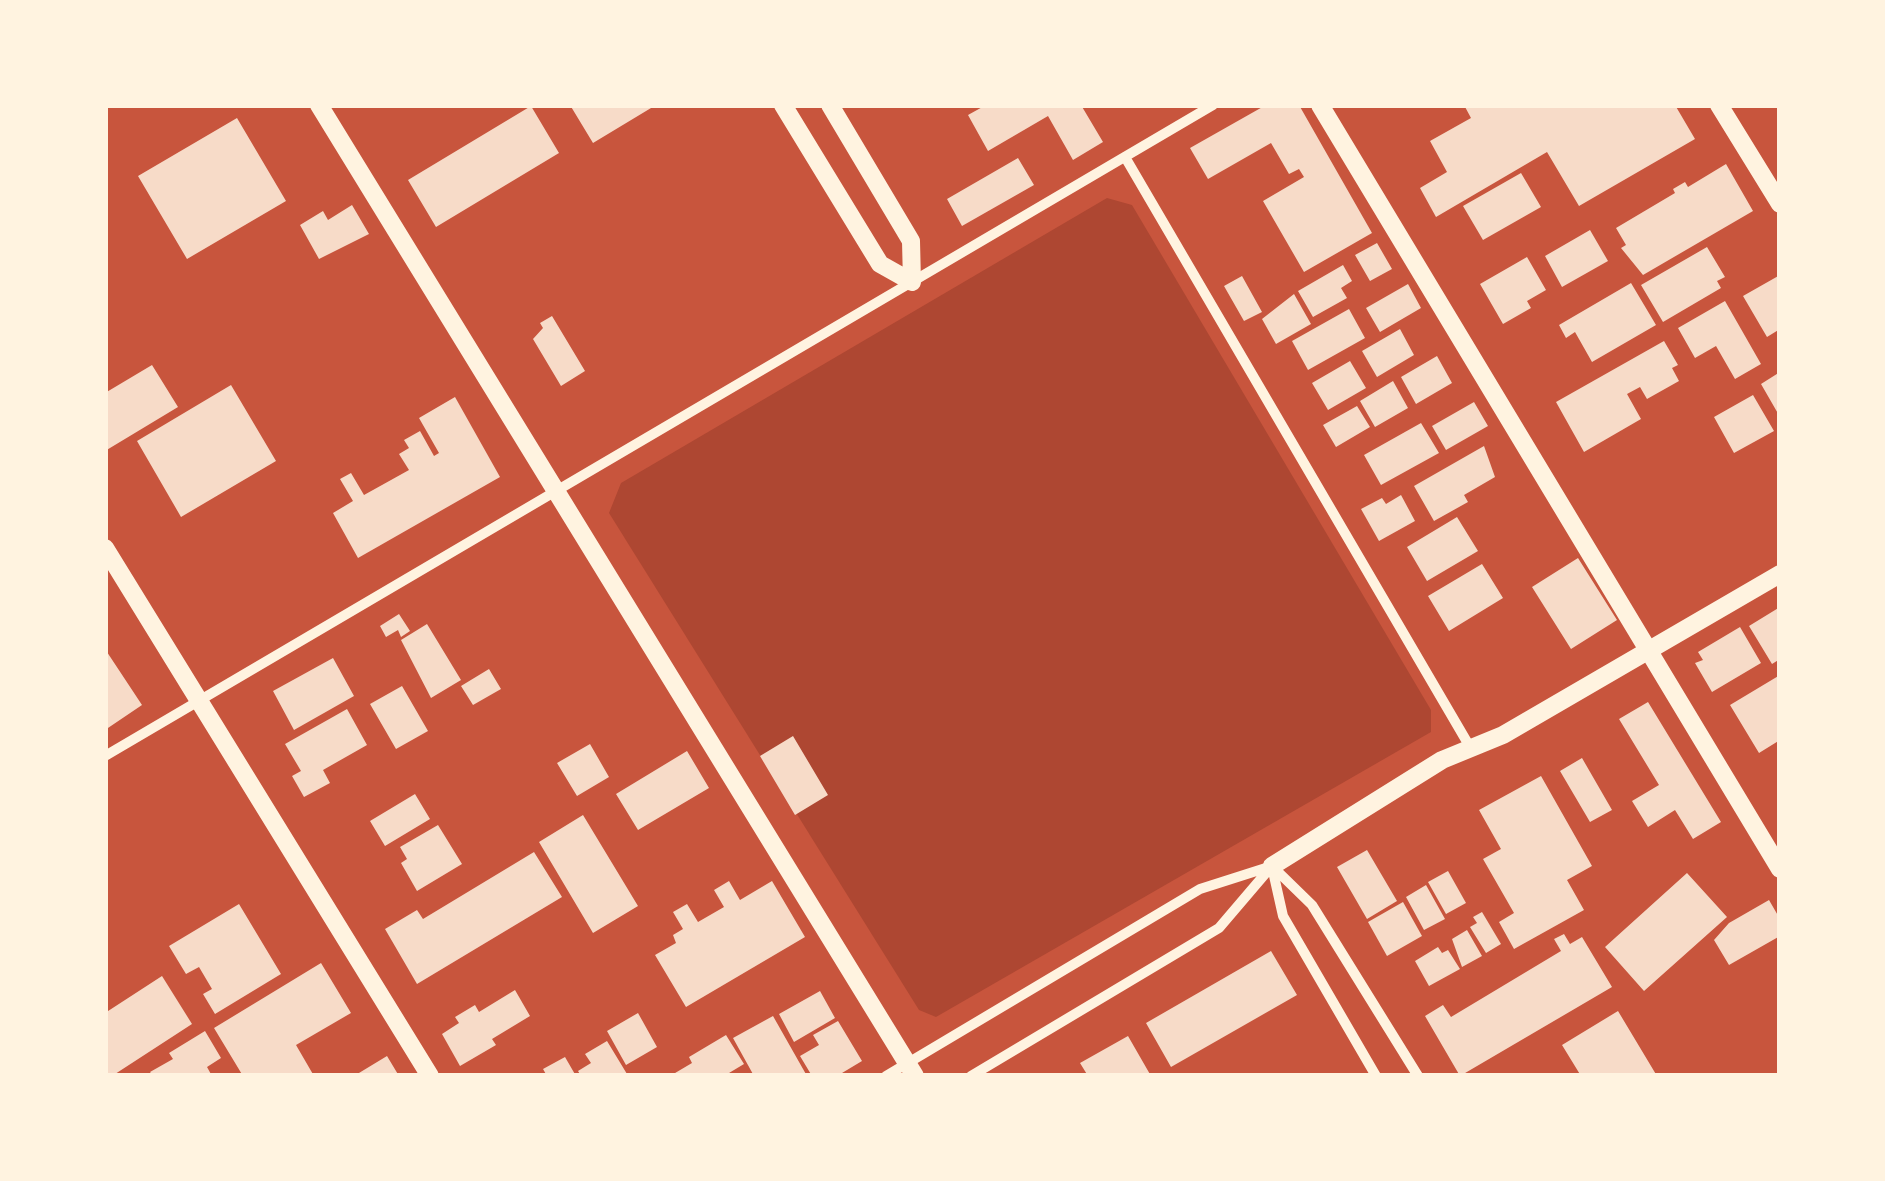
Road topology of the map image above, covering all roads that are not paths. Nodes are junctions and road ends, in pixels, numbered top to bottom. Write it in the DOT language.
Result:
graph roads {
  1 [pos="318,105"];
  2 [pos="783,105"];
  3 [pos="830,105"];
  4 [pos="1214,105"];
  5 [pos="1320,105"];
  6 [pos="1719,105"];
  7 [pos="1125,157"];
  8 [pos="1780,204"];
  9 [pos="912,282"];
  10 [pos="556,492"];
  11 [pos="105,548"];
  12 [pos="1780,574"];
  13 [pos="1648,651"];
  14 [pos="200,701"];
  15 [pos="1470,747"];
  16 [pos="105,756"];
  17 [pos="1272,866"];
  18 [pos="1780,869"];
  19 [pos="911,1070"];
  20 [pos="430,1076"];
  21 [pos="886,1076"];
  22 [pos="971,1076"];
  23 [pos="1376,1076"];
  24 [pos="1418,1076"];
  1 -- 10 [label="street"];
  2 -- 9 [label="street"];
  3 -- 9 [label="street"];
  4 -- 7 [label="street"];
  5 -- 13 [label="street"];
  6 -- 8 [label="street"];
  7 -- 9 [label="street"];
  7 -- 15 [label="street"];
  9 -- 10 [label="street"];
  10 -- 14 [label="street"];
  10 -- 19 [label="street"];
  11 -- 14 [label="street"];
  12 -- 13 [label="street"];
  13 -- 15 [label="street"];
  13 -- 18 [label="street"];
  14 -- 16 [label="street"];
  14 -- 20 [label="street"];
  15 -- 17 [label="street"];
  17 -- 19 [label="street"];
  17 -- 22 [label="street"];
  17 -- 23 [label="street"];
  17 -- 24 [label="street"];
  19 -- 21 [label="street"];
}
